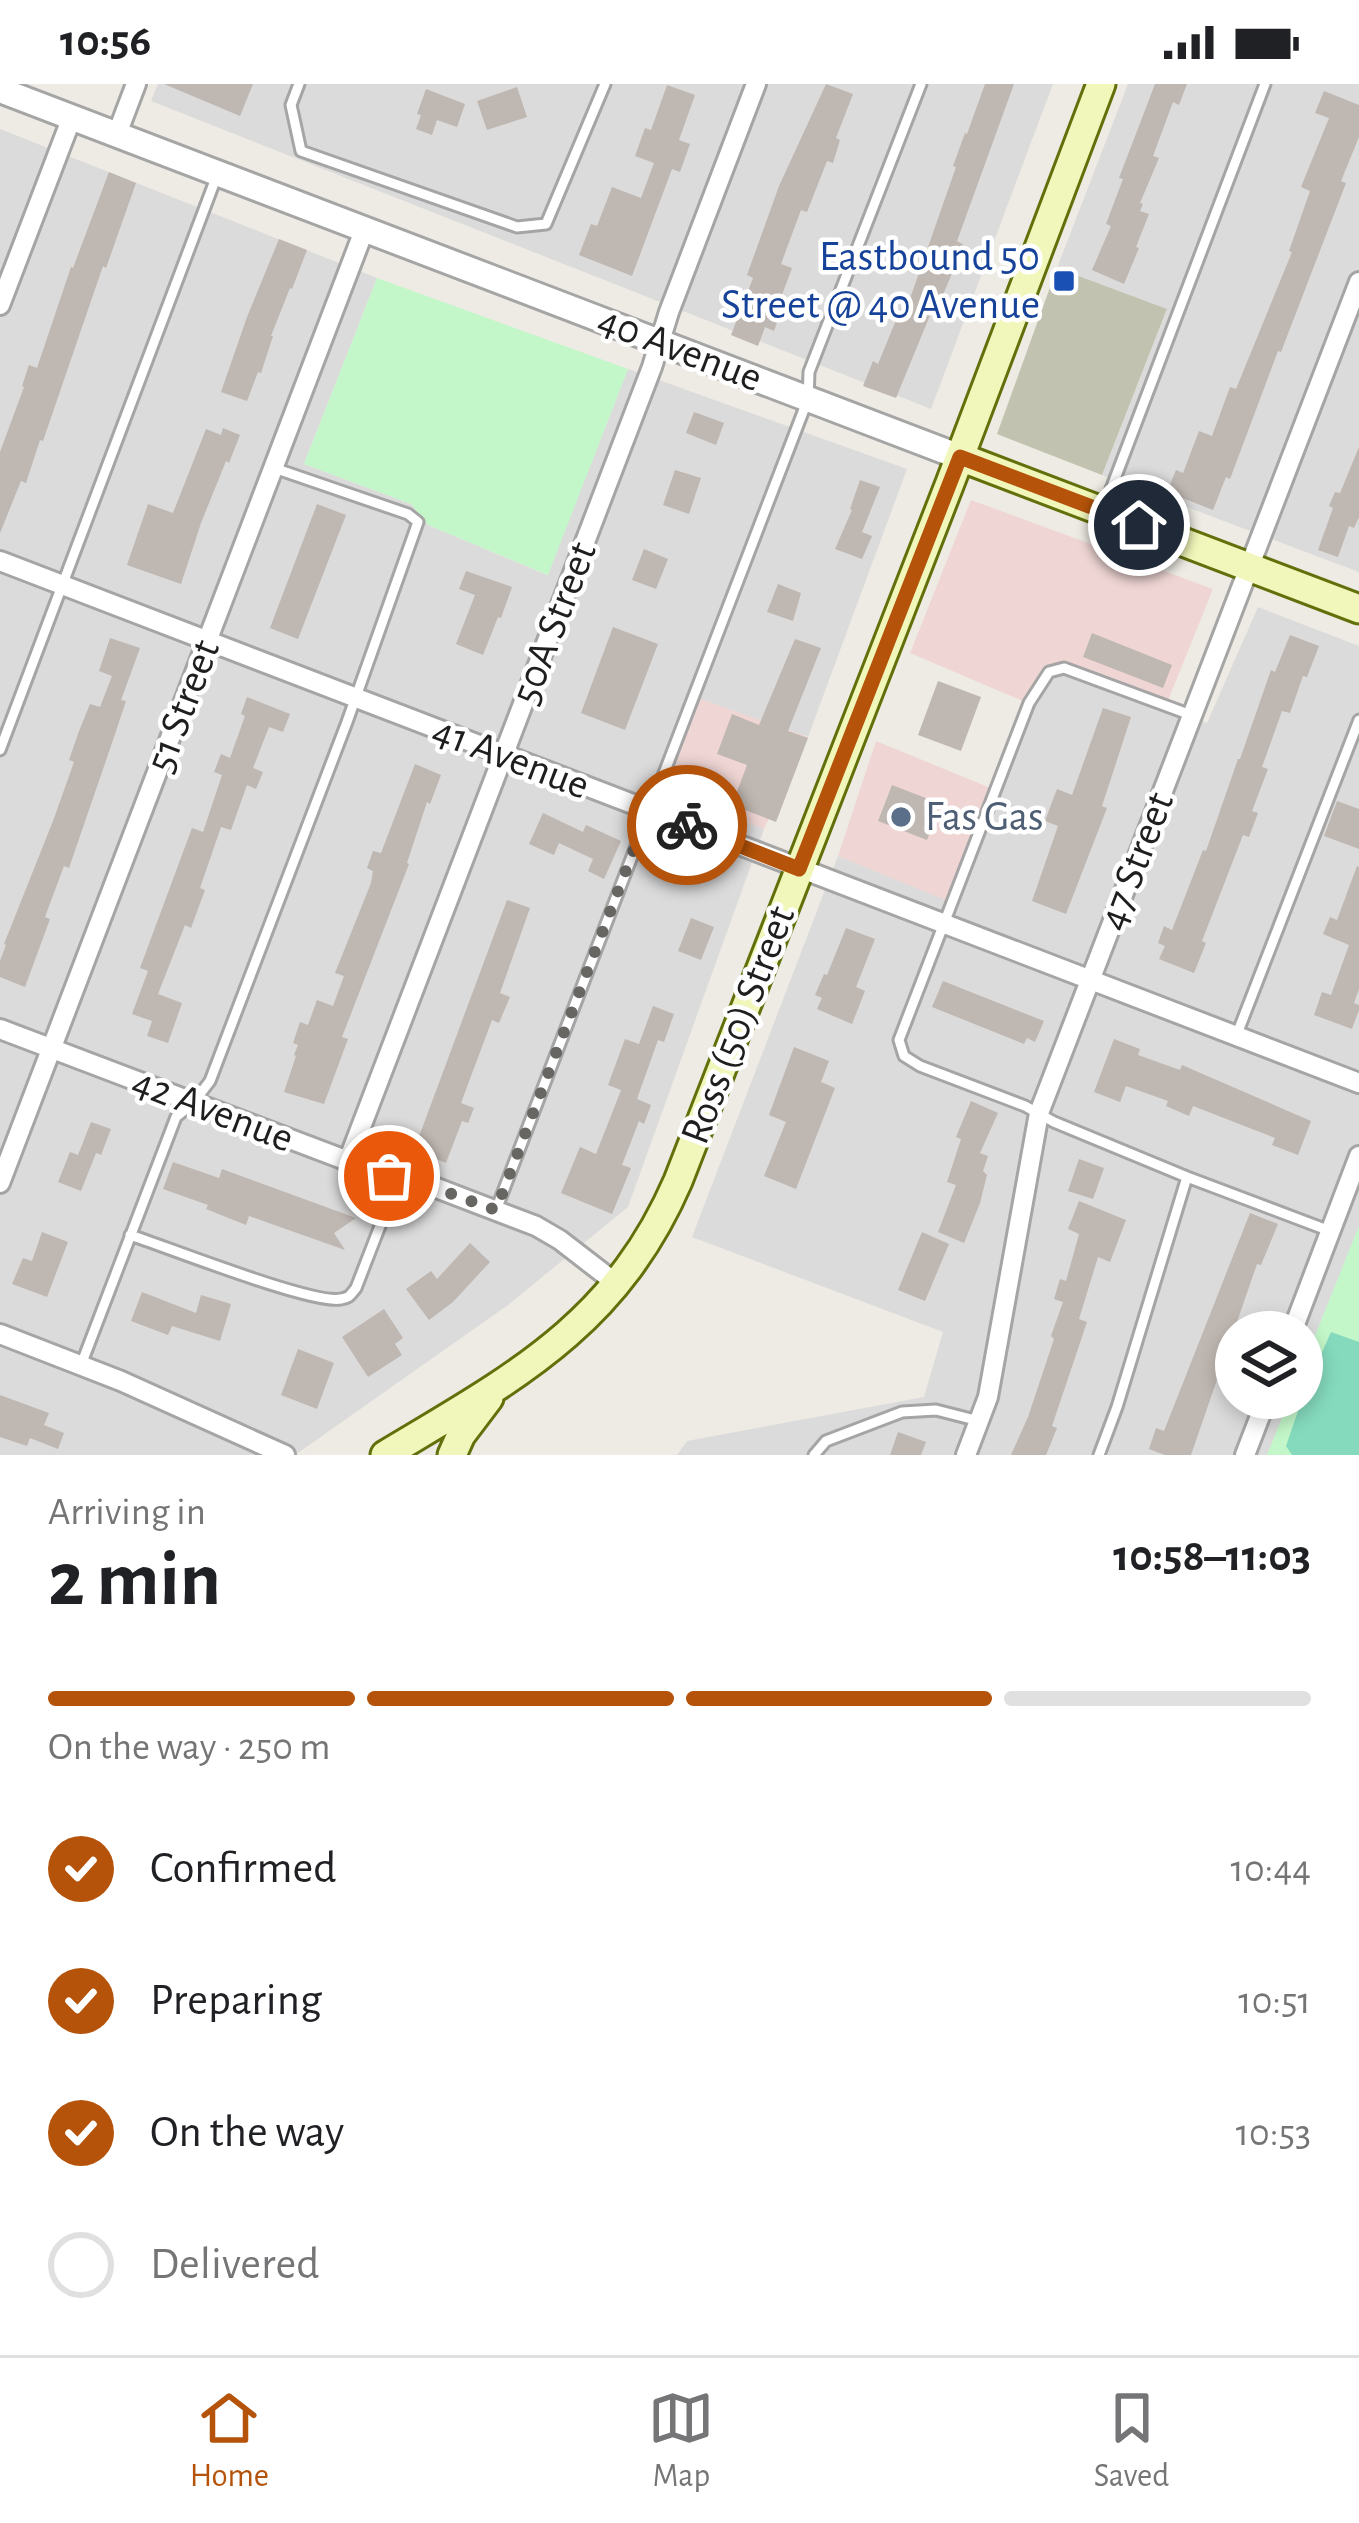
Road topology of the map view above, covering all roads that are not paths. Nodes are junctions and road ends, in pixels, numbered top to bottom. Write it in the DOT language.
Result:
graph roads {
  1 [pos="136,84"];
  2 [pos="299,84"];
  3 [pos="605,84"];
  4 [pos="756,84"];
  5 [pos="921,84"];
  6 [pos="1101,84"];
  7 [pos="1265,84"];
  8 [pos="0,90"];
  9 [pos="72,117"];
  10 [pos="117,134"];
  11 [pos="218,173"];
  12 [pos="365,228"];
  13 [pos="1359,281"];
  14 [pos="0,304"];
  15 [pos="660,341"];
  16 [pos="808,399"];
  17 [pos="960,457"];
  18 [pos="274,467"];
  19 [pos="1103,511"];
  20 [pos="0,561"];
  21 [pos="1249,567"];
  22 [pos="63,585"];
  23 [pos="1359,609"];
  24 [pos="208,641"];
  25 [pos="356,698"];
  26 [pos="1191,715"];
  27 [pos="1359,720"];
  28 [pos="0,750"];
  29 [pos="503,755"];
  30 [pos="649,810"];
  31 [pos="799,869"];
  32 [pos="943,922"];
  33 [pos="1091,978"];
  34 [pos="0,1029"];
  35 [pos="1237,1034"];
  36 [pos="51,1049"];
  37 [pos="1359,1083"];
  38 [pos="193,1103"];
  39 [pos="1039,1113"];
  40 [pos="1359,1156"];
  41 [pos="348,1161"];
  42 [pos="399,1177"];
  43 [pos="1186,1177"];
  44 [pos="0,1183"];
  45 [pos="496,1210"];
  46 [pos="1330,1231"];
  47 [pos="130,1235"];
  48 [pos="617,1284"];
  49 [pos="1300,1311"];
  50 [pos="0,1334"];
  51 [pos="81,1365"];
  52 [pos="497,1388"];
  53 [pos="1259,1419"];
  54 [pos="980,1421"];
  55 [pos="285,1455"];
  56 [pos="385,1455"];
  57 [pos="452,1455"];
  58 [pos="814,1455"];
  59 [pos="967,1455"];
  60 [pos="1099,1455"];
  61 [pos="1245,1455"];
  1 -- 10 [label="street"];
  2 -- 3 [label="lane"];
  4 -- 15 [label="street, 50A Street"];
  5 -- 16 [label="lane"];
  6 -- 17 [label="main road, Ross (50) Street"];
  7 -- 19 [label="lane"];
  8 -- 9 [label="street, 40 Avenue"];
  9 -- 10 [label="street, 40 Avenue"];
  9 -- 14 [label="street"];
  10 -- 11 [label="street, 40 Avenue"];
  11 -- 12 [label="street, 40 Avenue"];
  11 -- 22 [label="lane"];
  12 -- 15 [label="street, 40 Avenue"];
  12 -- 18 [label="street, 51 Street"];
  13 -- 21 [label="street, 47 Street"];
  15 -- 16 [label="street, 40 Avenue"];
  15 -- 29 [label="street, 50A Street"];
  16 -- 17 [label="street, 40 Avenue"];
  16 -- 30 [label="lane"];
  17 -- 19 [label="main road, 40 Avenue"];
  17 -- 31 [label="main road, Ross (50) Street"];
  18 -- 24 [label="street, 51 Street"];
  18 -- 25 [label="lane"];
  19 -- 21 [label="main road, 40 Avenue"];
  20 -- 22 [label="street, 41 Avenue"];
  21 -- 23 [label="main road, 40 Avenue"];
  21 -- 26 [label="street, 47 Street"];
  22 -- 24 [label="street, 41 Avenue"];
  22 -- 28 [label="lane"];
  24 -- 25 [label="street, 41 Avenue"];
  24 -- 36 [label="street, 51 Street"];
  25 -- 29 [label="street, 41 Avenue"];
  25 -- 38 [label="lane"];
  26 -- 32 [label="lane"];
  26 -- 33 [label="street, 47 Street"];
  27 -- 35 [label="lane"];
  29 -- 30 [label="street, 41 Avenue"];
  29 -- 41 [label="street, 50A Street"];
  30 -- 31 [label="street, 41 Avenue"];
  30 -- 45 [label="lane"];
  31 -- 32 [label="street, 41 Avenue"];
  31 -- 48 [label="main road, Ross (50) Street"];
  32 -- 33 [label="street, 41 Avenue"];
  32 -- 39 [label="lane"];
  33 -- 35 [label="street, 41 Avenue"];
  33 -- 39 [label="street, 47 Street"];
  34 -- 36 [label="street, 42 Avenue"];
  35 -- 37 [label="street, 41 Avenue"];
  36 -- 38 [label="street, 42 Avenue"];
  36 -- 44 [label="street, 51 Street"];
  38 -- 41 [label="street, 42 Avenue"];
  38 -- 47 [label="lane"];
  39 -- 43 [label="lane"];
  39 -- 54 [label="street, 47 Street"];
  40 -- 46 [label="street"];
  41 -- 42 [label="street, 42 Avenue"];
  42 -- 45 [label="street, 42 Avenue"];
  42 -- 47 [label="lane"];
  43 -- 46 [label="lane"];
  43 -- 60 [label="lane"];
  45 -- 48 [label="street, 42 Avenue"];
  46 -- 49 [label="street"];
  47 -- 51 [label="lane"];
  48 -- 52 [label="main road, Ross (50) Street"];
  50 -- 51 [label="street"];
  51 -- 55 [label="street"];
  52 -- 56 [label="main road, Ross (50) Street"];
  52 -- 57 [label="main road"];
  53 -- 61 [label="street"];
  54 -- 58 [label="lane"];
  54 -- 59 [label="street, 47 Street"];
}
